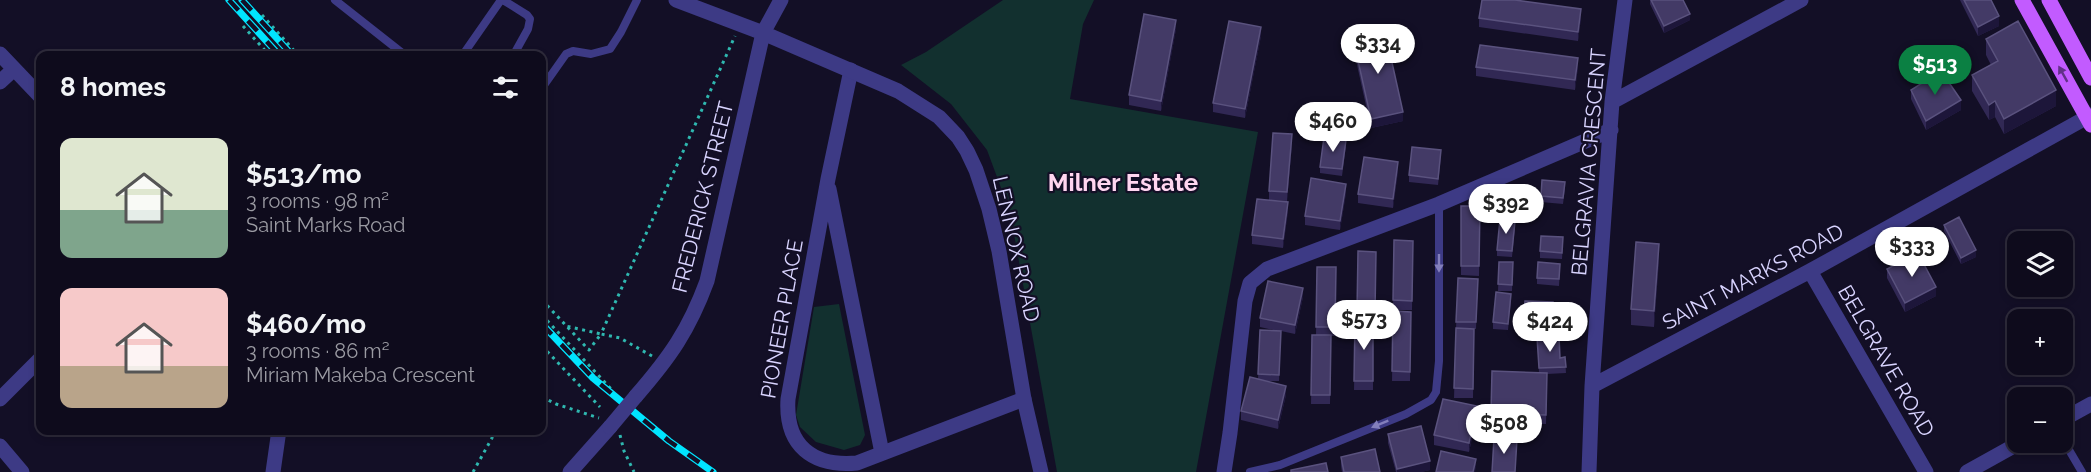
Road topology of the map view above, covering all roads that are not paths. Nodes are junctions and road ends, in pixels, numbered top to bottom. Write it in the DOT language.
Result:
graph roads {
  1 [pos="335,0"];
  2 [pos="502,0"];
  3 [pos="637,0"];
  4 [pos="676,0"];
  5 [pos="781,0"];
  6 [pos="1625,0"];
  7 [pos="1801,0"];
  8 [pos="2022,0"];
  9 [pos="2049,0"];
  10 [pos="763,33"];
  11 [pos="400,51"];
  12 [pos="466,51"];
  13 [pos="516,51"];
  14 [pos="0,54"];
  15 [pos="14,69"];
  16 [pos="851,70"];
  17 [pos="2091,78"];
  18 [pos="0,82"];
  19 [pos="546,82"];
  20 [pos="36,92"];
  21 [pos="1612,102"];
  22 [pos="2090,119"];
  23 [pos="1611,130"];
  24 [pos="828,179"];
  25 [pos="1438,204"];
  26 [pos="1810,272"];
  27 [pos="36,363"];
  28 [pos="1592,386"];
  29 [pos="0,399"];
  30 [pos="1024,399"];
  31 [pos="2091,404"];
  32 [pos="2073,414"];
  33 [pos="278,435"];
  34 [pos="0,446"];
  35 [pos="2007,450"];
  36 [pos="882,453"];
  37 [pos="2071,453"];
  38 [pos="22,472"];
  39 [pos="273,472"];
  40 [pos="570,472"];
  41 [pos="1041,472"];
  42 [pos="1224,472"];
  43 [pos="1250,472"];
  44 [pos="1589,472"];
  45 [pos="1926,472"];
  46 [pos="1967,472"];
  47 [pos="2082,472"];
  1 -- 11 [label="lane"];
  2 -- 12 [label="lane"];
  2 -- 13 [label="lane"];
  3 -- 19 [label="lane"];
  4 -- 10 [label="street, LENNOX ROAD"];
  5 -- 10 [label="street, FREDERICK STREET"];
  6 -- 21 [label="street, BELGRAVIA CRESCENT"];
  7 -- 21 [label="street"];
  22 -- 8 [label="main road, one-way"];
  9 -- 17 [label="main road"];
  10 -- 16 [label="street, LENNOX ROAD"];
  10 -- 40 [label="street, FREDERICK STREET, bridge"];
  14 -- 15 [label="street"];
  15 -- 18 [label="street"];
  15 -- 20 [label="street"];
  16 -- 24 [label="street, PIONEER PLACE"];
  16 -- 30 [label="street, LENNOX ROAD"];
  21 -- 23 [label="street, BELGRAVIA CRESCENT"];
  22 -- 26 [label="street, SAINT MARKS ROAD"];
  23 -- 25 [label="street"];
  23 -- 28 [label="street, BELGRAVIA CRESCENT"];
  24 -- 36 [label="street, PIONEER PLACE"];
  24 -- 36 [label="street, PIONEER PLACE"];
  25 -- 42 [label="street"];
  25 -- 43 [label="lane, one-way"];
  26 -- 28 [label="street, SAINT MARKS ROAD"];
  26 -- 45 [label="street, BELGRAVE ROAD"];
  27 -- 29 [label="street"];
  28 -- 44 [label="street, BELGRAVIA CRESCENT"];
  30 -- 36 [label="street, PIONEER PLACE"];
  30 -- 41 [label="street, LENNOX ROAD"];
  31 -- 32 [label="street"];
  33 -- 39 [label="street"];
  34 -- 38 [label="street"];
  35 -- 46 [label="street"];
  37 -- 47 [label="lane"];
}
